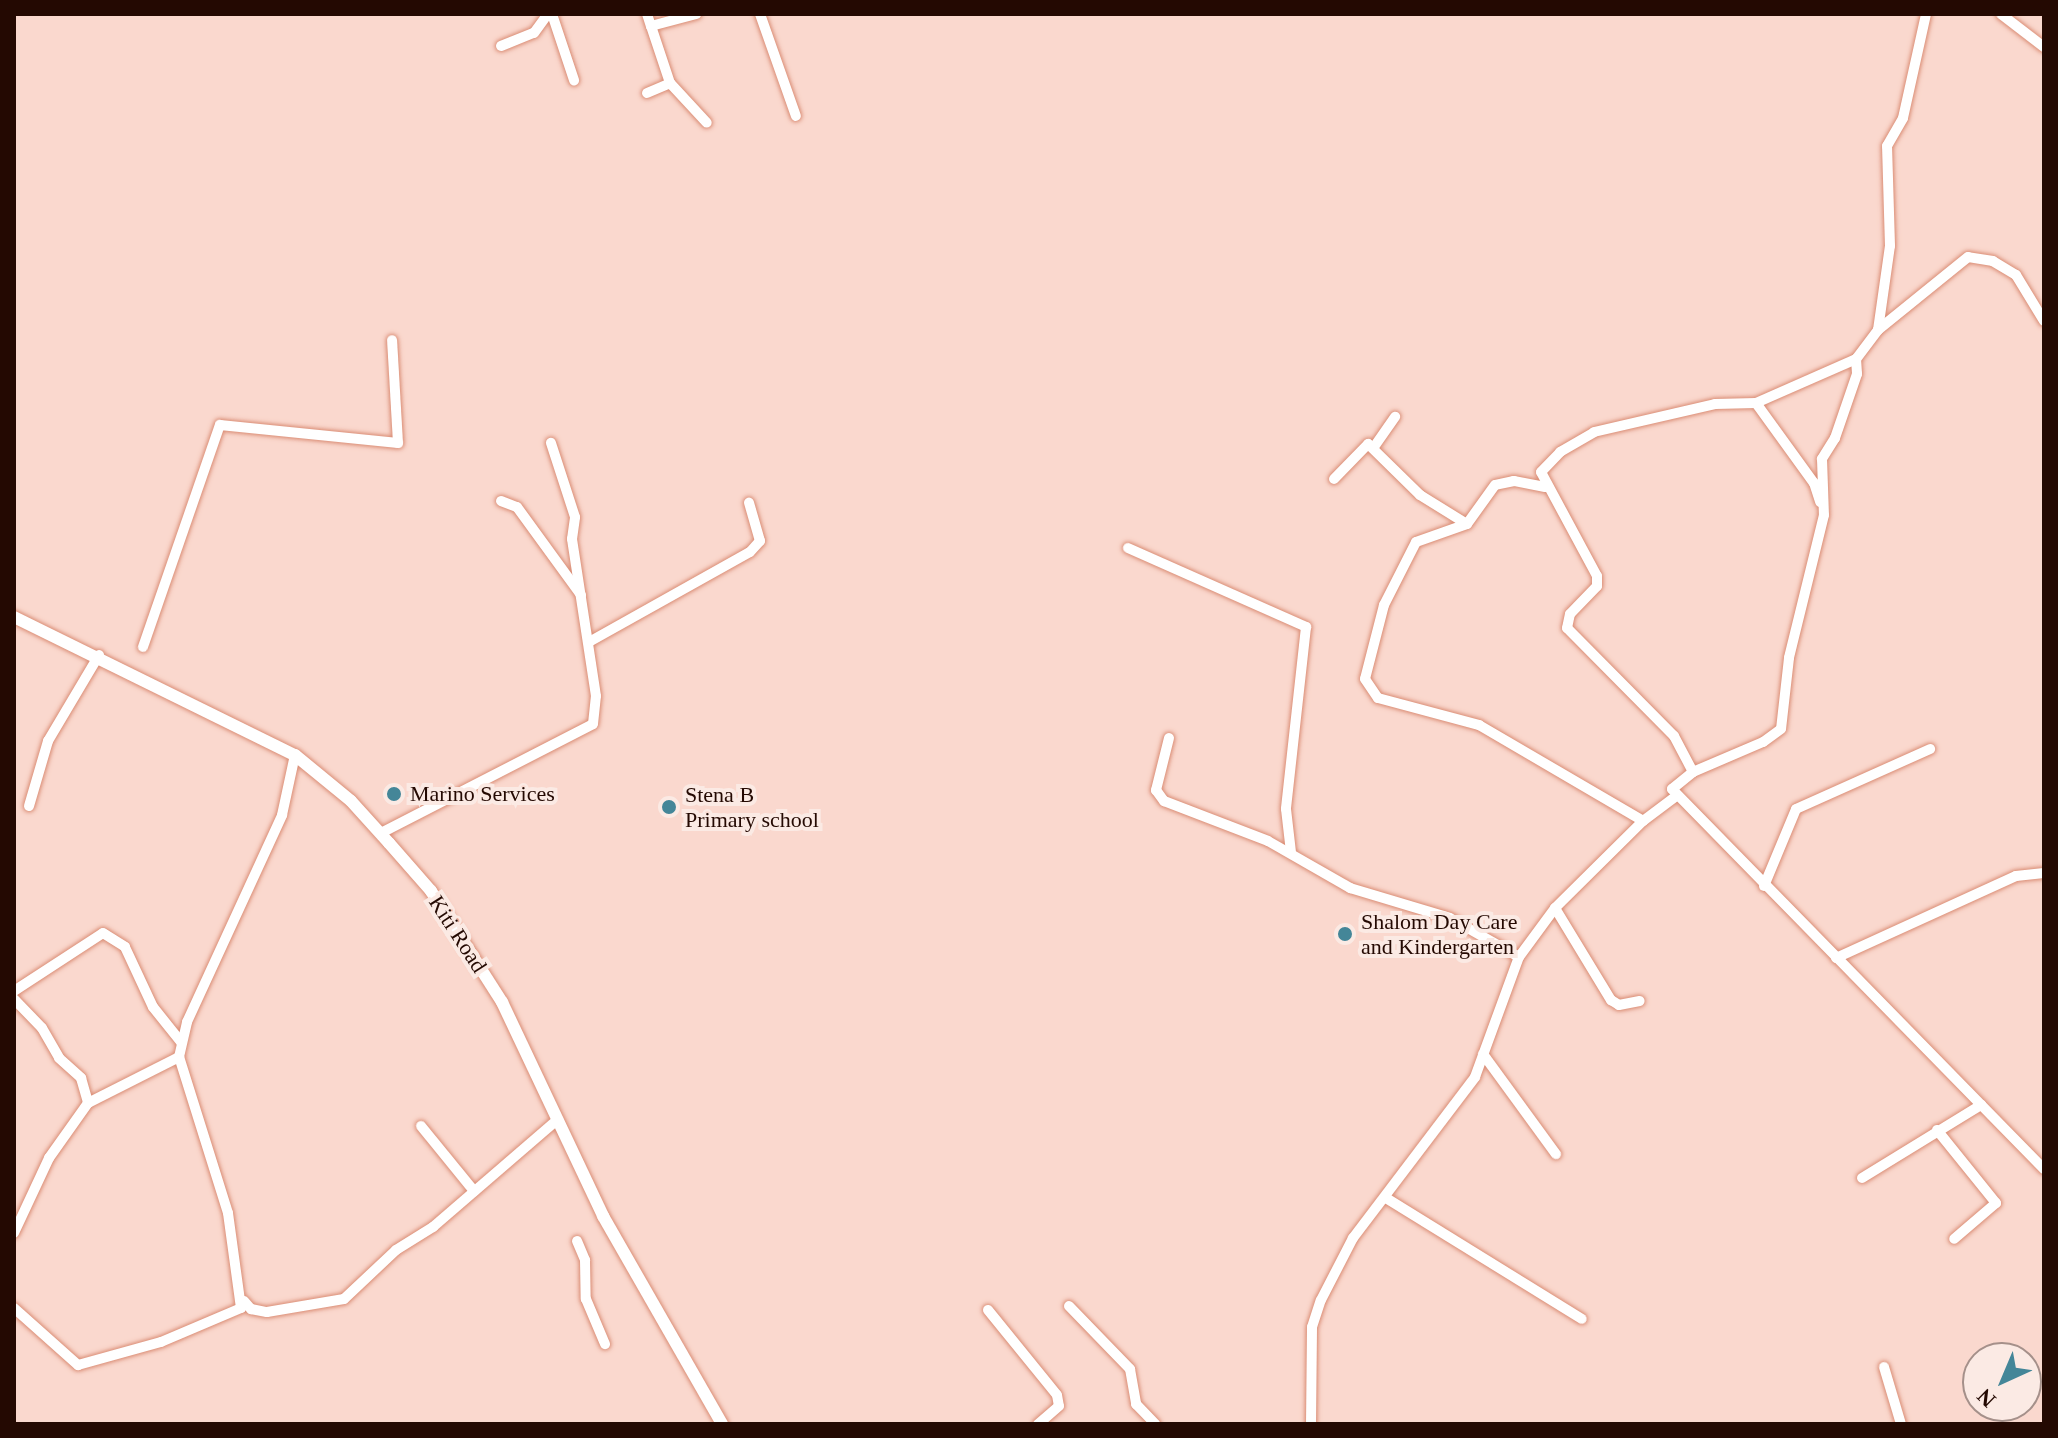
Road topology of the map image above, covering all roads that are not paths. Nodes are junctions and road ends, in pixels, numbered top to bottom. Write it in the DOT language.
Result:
graph roads {
  1 [pos="550,14"];
  2 [pos="647,14"];
  3 [pos="696,14"];
  4 [pos="760,14"];
  5 [pos="1926,14"];
  6 [pos="2001,14"];
  7 [pos="651,26"];
  8 [pos="501,46"];
  9 [pos="2044,47"];
  10 [pos="574,80"];
  11 [pos="670,83"];
  12 [pos="647,93"];
  13 [pos="796,116"];
  14 [pos="707,123"];
  15 [pos="2044,321"];
  16 [pos="1878,330"];
  17 [pos="392,340"];
  18 [pos="1856,359"];
  19 [pos="1756,403"];
  20 [pos="1395,417"];
  21 [pos="551,443"];
  22 [pos="1374,447"];
  23 [pos="1334,479"];
  24 [pos="1545,487"];
  25 [pos="501,501"];
  26 [pos="749,503"];
  27 [pos="1824,515"];
  28 [pos="1467,524"];
  29 [pos="1128,548"];
  30 [pos="582,597"];
  31 [pos="14,617"];
  32 [pos="589,642"];
  33 [pos="143,647"];
  34 [pos="99,655"];
  35 [pos="1169,738"];
  36 [pos="1930,749"];
  37 [pos="295,755"];
  38 [pos="1693,772"];
  39 [pos="1675,797"];
  40 [pos="29,806"];
  41 [pos="1643,821"];
  42 [pos="381,833"];
  43 [pos="1291,852"];
  44 [pos="2044,873"];
  45 [pos="1764,886"];
  46 [pos="1555,908"];
  47 [pos="1519,957"];
  48 [pos="1836,958"];
  49 [pos="14,991"];
  50 [pos="14,999"];
  51 [pos="1640,1001"];
  52 [pos="181,1042"];
  53 [pos="1483,1054"];
  54 [pos="179,1057"];
  55 [pos="88,1103"];
  56 [pos="1981,1105"];
  57 [pos="558,1119"];
  58 [pos="421,1126"];
  59 [pos="1937,1130"];
  60 [pos="1556,1154"];
  61 [pos="2044,1169"];
  62 [pos="1862,1178"];
  63 [pos="474,1191"];
  64 [pos="1386,1198"];
  65 [pos="14,1233"];
  66 [pos="1954,1239"];
  67 [pos="577,1241"];
  68 [pos="244,1301"];
  69 [pos="1069,1306"];
  70 [pos="14,1308"];
  71 [pos="988,1310"];
  72 [pos="1582,1319"];
  73 [pos="605,1344"];
  74 [pos="1884,1367"];
  75 [pos="715,1422"];
  76 [pos="1038,1424"];
  77 [pos="1155,1424"];
  78 [pos="1311,1424"];
  79 [pos="1901,1424"];
  1 -- 8 [label="street"];
  1 -- 10 [label="street"];
  2 -- 7 [label="street"];
  3 -- 7 [label="street"];
  4 -- 13 [label="street"];
  5 -- 16 [label="street"];
  6 -- 9 [label="street"];
  7 -- 11 [label="street"];
  11 -- 12 [label="street"];
  11 -- 14 [label="street"];
  15 -- 16 [label="street"];
  16 -- 18 [label="street"];
  17 -- 33 [label="street"];
  18 -- 19 [label="street"];
  18 -- 27 [label="street"];
  19 -- 24 [label="street"];
  19 -- 27 [label="street"];
  20 -- 22 [label="street"];
  21 -- 30 [label="street"];
  22 -- 23 [label="street"];
  22 -- 28 [label="street"];
  24 -- 28 [label="street"];
  24 -- 38 [label="street"];
  25 -- 30 [label="street"];
  26 -- 32 [label="street"];
  27 -- 38 [label="street"];
  28 -- 41 [label="street"];
  29 -- 43 [label="street"];
  30 -- 32 [label="street"];
  31 -- 34 [label="street, Kiti Road"];
  32 -- 42 [label="street"];
  34 -- 37 [label="street, Kiti Road"];
  34 -- 40 [label="street"];
  35 -- 43 [label="street"];
  36 -- 45 [label="street"];
  37 -- 42 [label="street, Kiti Road"];
  37 -- 52 [label="street"];
  38 -- 39 [label="street"];
  39 -- 41 [label="street"];
  39 -- 45 [label="street"];
  41 -- 46 [label="street"];
  42 -- 57 [label="street, Kiti Road"];
  43 -- 47 [label="street"];
  44 -- 48 [label="street"];
  45 -- 48 [label="street"];
  46 -- 47 [label="street"];
  46 -- 51 [label="street"];
  47 -- 53 [label="street"];
  48 -- 56 [label="street"];
  49 -- 52 [label="street"];
  50 -- 55 [label="street"];
  52 -- 54 [label="street"];
  53 -- 60 [label="street"];
  53 -- 64 [label="street"];
  54 -- 55 [label="street"];
  54 -- 68 [label="street"];
  55 -- 65 [label="street"];
  56 -- 59 [label="street"];
  56 -- 61 [label="street"];
  57 -- 63 [label="street"];
  57 -- 75 [label="street, Kiti Road"];
  58 -- 63 [label="street"];
  59 -- 62 [label="street"];
  59 -- 66 [label="street"];
  63 -- 68 [label="street"];
  64 -- 72 [label="street"];
  64 -- 78 [label="street"];
  67 -- 73 [label="street"];
  68 -- 70 [label="street"];
  69 -- 77 [label="street"];
  71 -- 76 [label="street"];
  74 -- 79 [label="street"];
}
